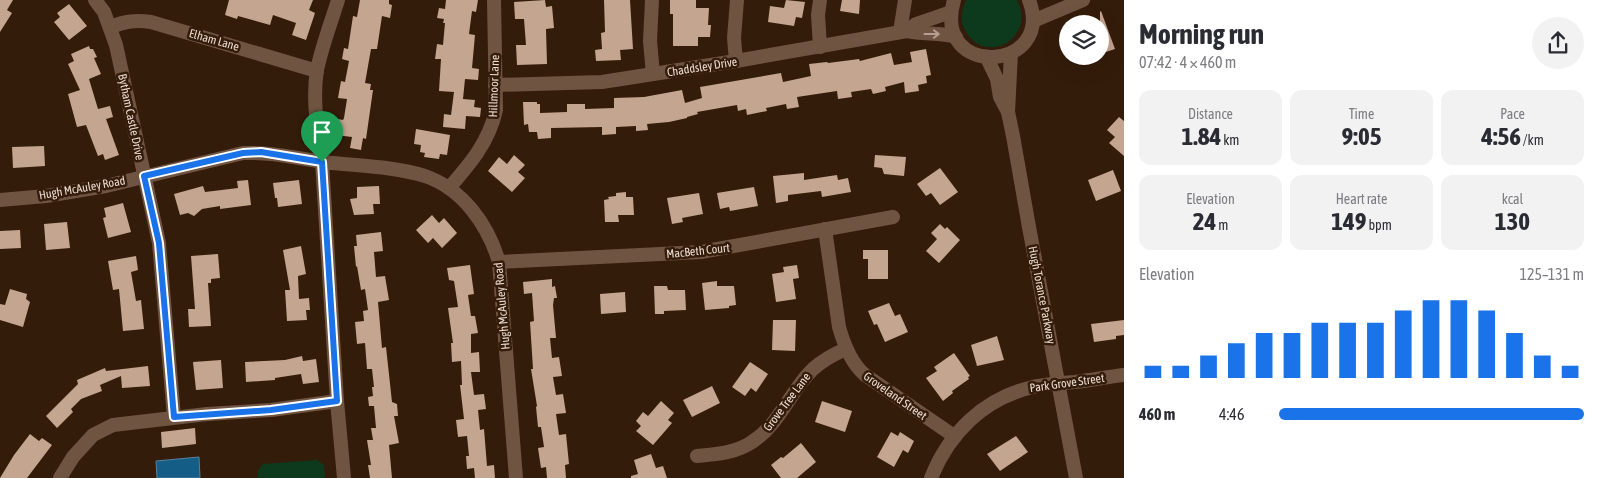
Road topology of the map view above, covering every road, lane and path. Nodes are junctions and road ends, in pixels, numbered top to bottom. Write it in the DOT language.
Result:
graph roads {
  1 [pos="95,0"];
  2 [pos="338,0"];
  3 [pos="494,0"];
  4 [pos="652,0"];
  5 [pos="737,0"];
  6 [pos="820,0"];
  7 [pos="905,0"];
  8 [pos="1029,0"];
  9 [pos="1077,1"];
  10 [pos="953,6"];
  11 [pos="1033,20"];
  12 [pos="110,27"];
  13 [pos="903,32"];
  14 [pos="956,37"];
  15 [pos="820,47"];
  16 [pos="1011,53"];
  17 [pos="987,58"];
  18 [pos="736,62"];
  19 [pos="317,71"];
  20 [pos="654,74"];
  21 [pos="495,85"];
  22 [pos="1008,112"];
  23 [pos="322,162"];
  24 [pos="144,176"];
  25 [pos="449,188"];
  26 [pos="0,200"];
  27 [pos="894,217"];
  28 [pos="825,229"];
  29 [pos="499,262"];
  30 [pos="846,349"];
  31 [pos="1124,375"];
  32 [pos="1059,383"];
  33 [pos="337,401"];
  34 [pos="174,417"];
  35 [pos="954,436"];
  36 [pos="697,456"];
  37 [pos="60,478"];
  38 [pos="344,478"];
  39 [pos="516,478"];
  40 [pos="931,478"];
  41 [pos="1076,478"];
  1 -- 12 [label="street, Bytham Castle Drive"];
  2 -- 19 [label="street"];
  3 -- 21 [label="street, Hillmoor Lane"];
  4 -- 20 [label="street"];
  5 -- 18 [label="street"];
  6 -- 15 [label="street"];
  7 -- 13 [label="street"];
  8 -- 11 [label="street"];
  9 -- 11 [label="street"];
  10 -- 13 [label="street, Chaddsley Drive"];
  10 -- 14 [label="street"];
  11 -- 16 [label="street"];
  12 -- 19 [label="street, Elham Lane"];
  12 -- 24 [label="street, Bytham Castle Drive"];
  13 -- 14 [label="street, Chaddsley Drive, one-way"];
  13 -- 15 [label="street, Chaddsley Drive"];
  14 -- 17 [label="street"];
  15 -- 18 [label="street, Chaddsley Drive"];
  16 -- 17 [label="street"];
  16 -- 22 [label="street, Hugh Torance Parkway"];
  17 -- 22 [label="street, Hugh Torance Parkway"];
  18 -- 20 [label="street, Chaddsley Drive"];
  19 -- 23 [label="street"];
  20 -- 21 [label="street, Chaddsley Drive"];
  21 -- 25 [label="street, Hillmoor Lane"];
  22 -- 32 [label="street, Hugh Torance Parkway"];
  23 -- 24 [label="street, Hugh McAuley Road"];
  23 -- 25 [label="street, Hugh McAuley Road"];
  23 -- 33 [label="street"];
  24 -- 26 [label="street, Hugh McAuley Road"];
  24 -- 34 [label="street, Bytham Castle Drive"];
  25 -- 29 [label="street, Hugh McAuley Road"];
  27 -- 28 [label="street, MacBeth Court"];
  28 -- 29 [label="street, MacBeth Court"];
  28 -- 30 [label="street, Groveland Street"];
  29 -- 39 [label="street, Hugh McAuley Road"];
  30 -- 35 [label="street, Groveland Street"];
  30 -- 36 [label="street, Grove Tree Lane"];
  31 -- 32 [label="street, Park Grove Street"];
  32 -- 35 [label="street, Park Grove Street"];
  32 -- 41 [label="street, Hugh Torance Parkway"];
  33 -- 34 [label="street"];
  33 -- 38 [label="street"];
  34 -- 37 [label="street"];
  35 -- 40 [label="street, Park Grove Street"];
}
